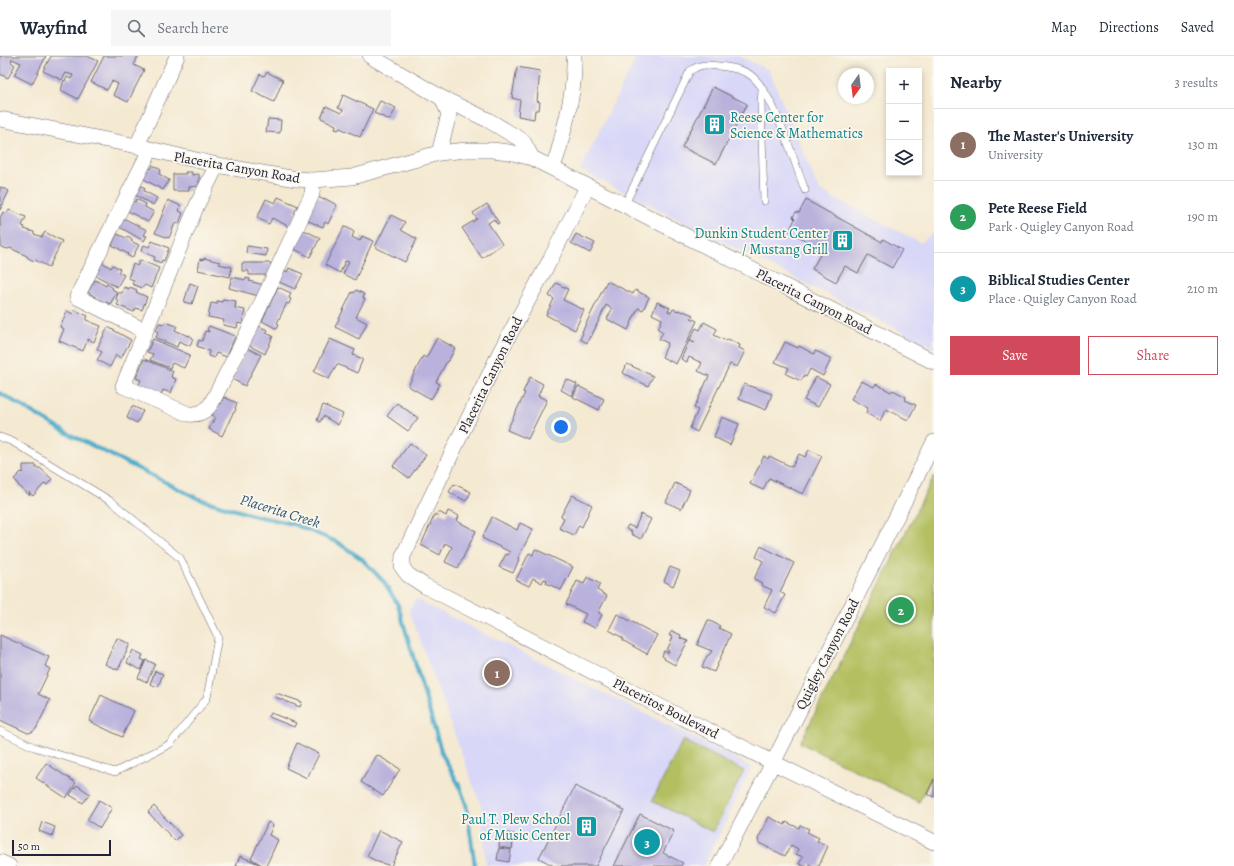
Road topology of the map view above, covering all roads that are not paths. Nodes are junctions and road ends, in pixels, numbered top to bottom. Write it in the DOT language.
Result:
graph roads {
  1 [pos="177,56"];
  2 [pos="370,56"];
  3 [pos="574,56"];
  4 [pos="762,90"];
  5 [pos="442,98"];
  6 [pos="0,119"];
  7 [pos="144,148"];
  8 [pos="439,153"];
  9 [pos="532,158"];
  10 [pos="217,165"];
  11 [pos="552,168"];
  12 [pos="313,180"];
  13 [pos="586,186"];
  14 [pos="805,190"];
  15 [pos="764,201"];
  16 [pos="625,204"];
  17 [pos="145,331"];
  18 [pos="934,362"];
  19 [pos="0,437"];
  20 [pos="934,442"];
  21 [pos="402,567"];
  22 [pos="0,731"];
  23 [pos="773,762"];
  24 [pos="934,842"];
  25 [pos="0,862"];
  26 [pos="9,866"];
  27 [pos="719,866"];
  1 -- 7 [label="street"];
  2 -- 5 [label="street"];
  3 -- 11 [label="street"];
  4 -- 14 [label="lane"];
  4 -- 15 [label="lane"];
  4 -- 16 [label="lane"];
  5 -- 8 [label="street"];
  5 -- 9 [label="street"];
  6 -- 7 [label="street, Placerita Canyon Road"];
  7 -- 10 [label="street, Placerita Canyon Road"];
  7 -- 17 [label="street"];
  8 -- 9 [label="street, Placerita Canyon Road"];
  8 -- 12 [label="street, Placerita Canyon Road"];
  9 -- 11 [label="street, Placerita Canyon Road"];
  10 -- 12 [label="street, Placerita Canyon Road"];
  10 -- 17 [label="street"];
  11 -- 13 [label="street, Placerita Canyon Road"];
  12 -- 17 [label="street"];
  13 -- 16 [label="street, Placerita Canyon Road"];
  13 -- 21 [label="street, Placerita Canyon Road"];
  16 -- 18 [label="street, Placerita Canyon Road"];
  19 -- 22 [label="lane"];
  20 -- 23 [label="street, Quigley Canyon Road"];
  21 -- 23 [label="street, Placeritos Boulevard"];
  23 -- 24 [label="street, Placeritos Boulevard"];
  23 -- 27 [label="street, Quigley Canyon Road"];
  25 -- 26 [label="street"];
}
